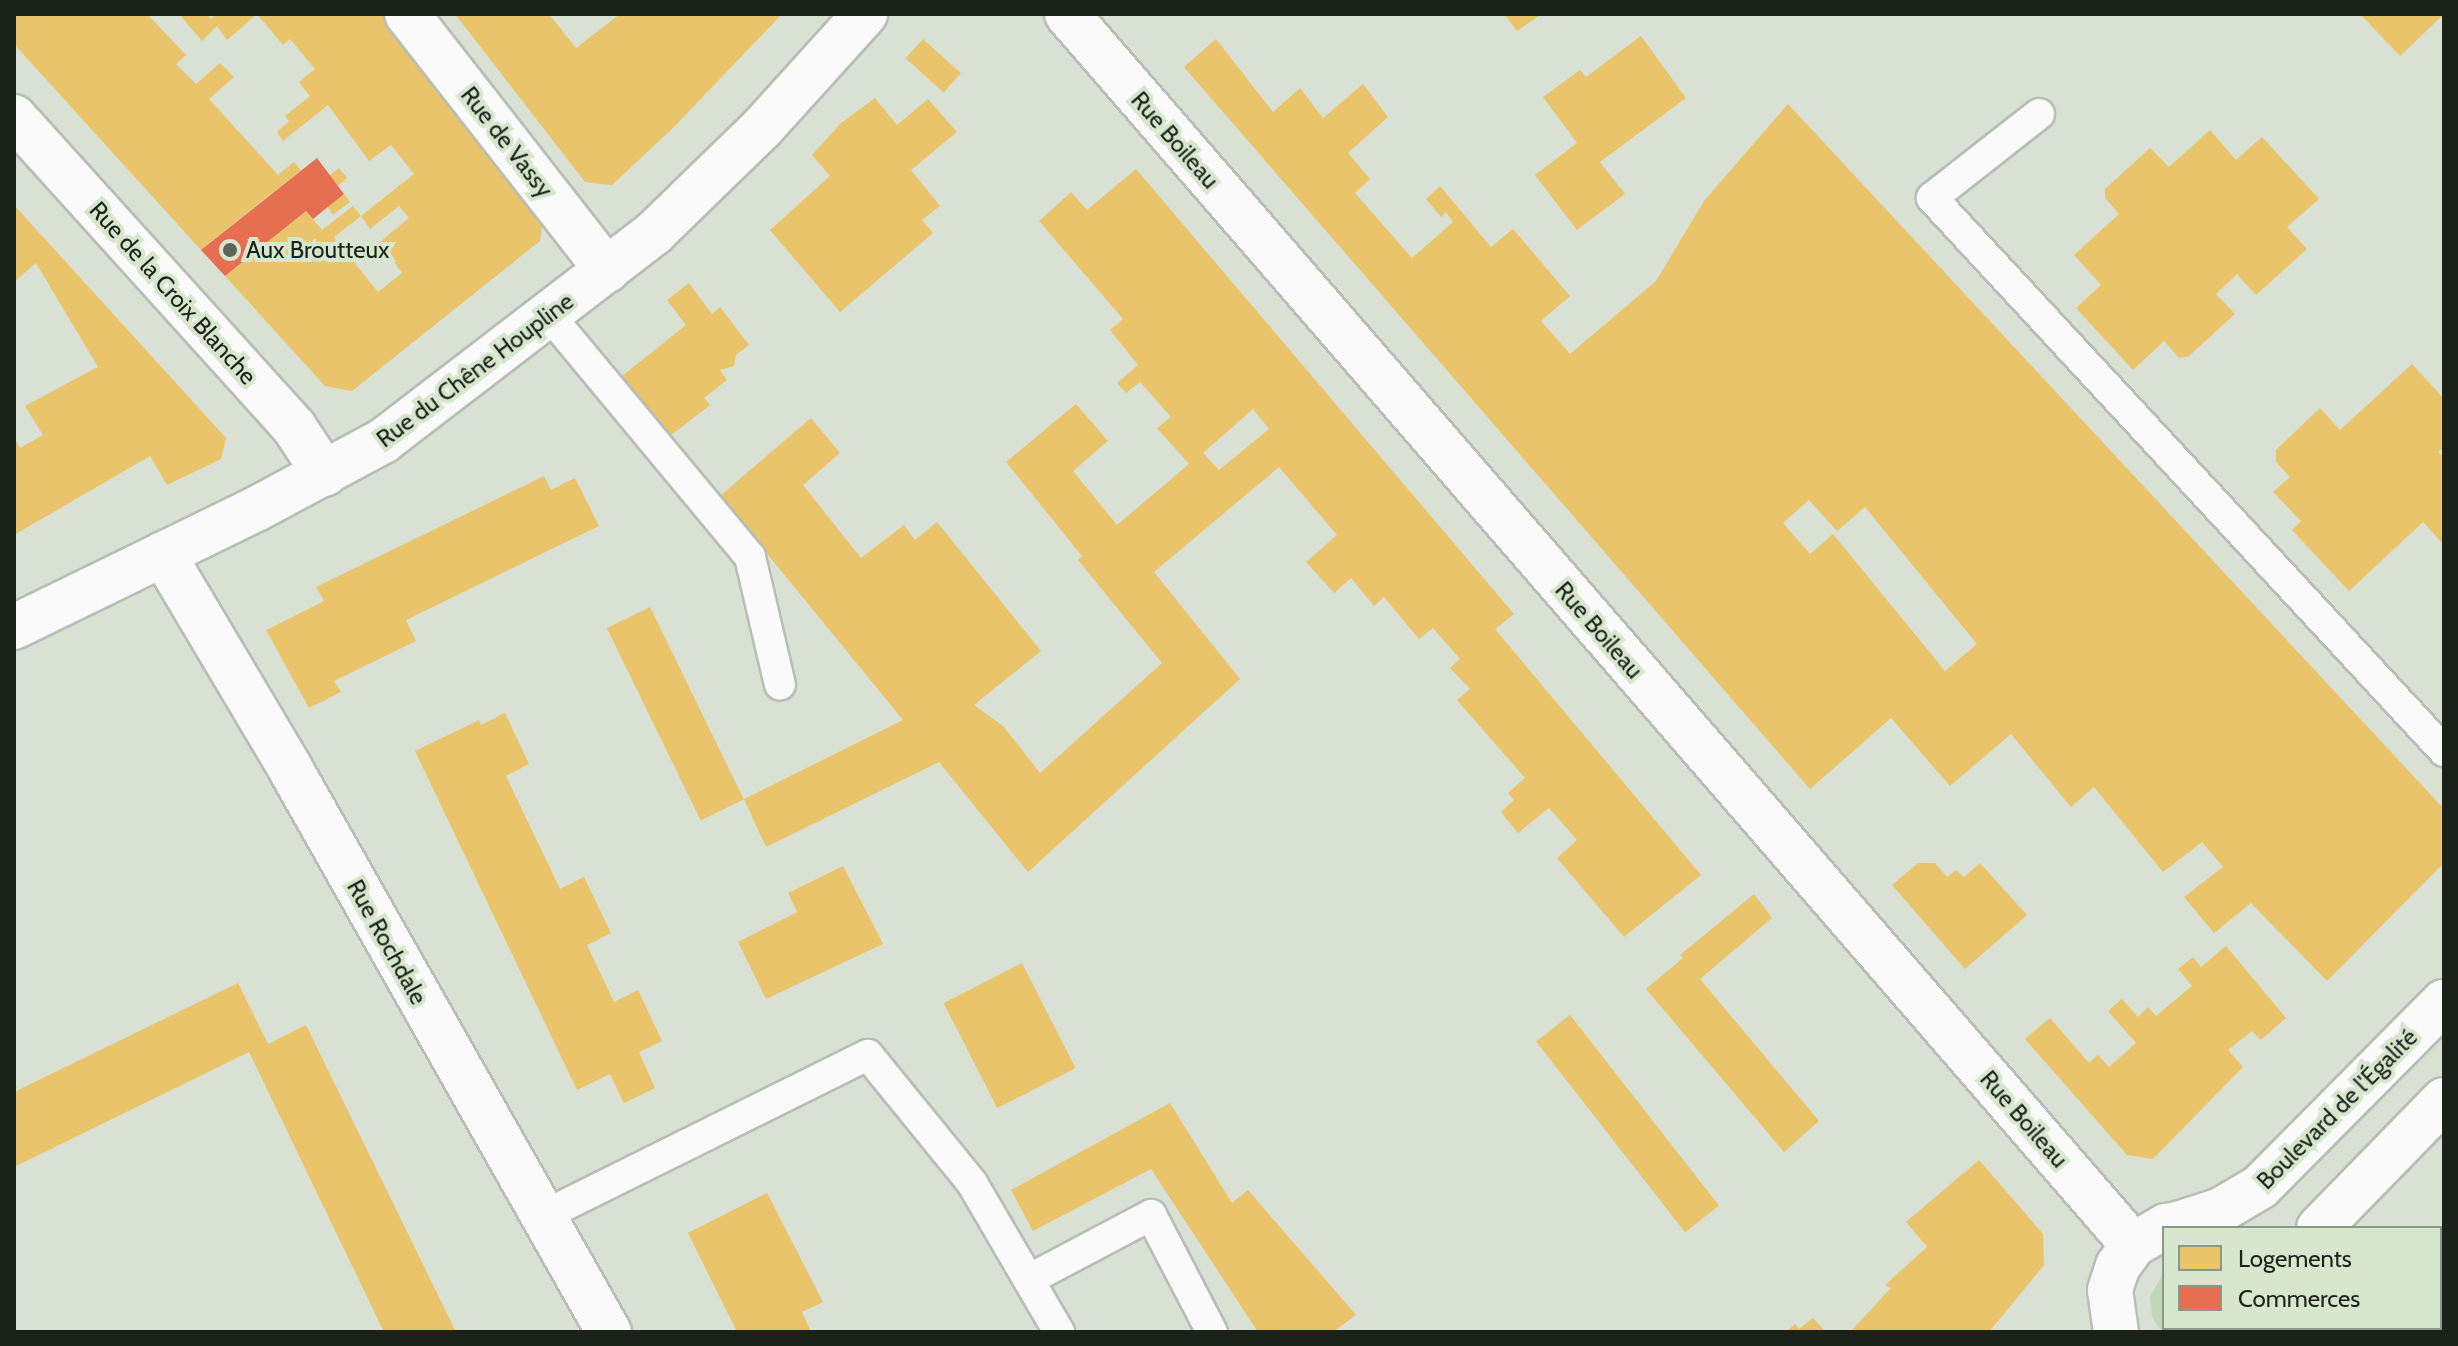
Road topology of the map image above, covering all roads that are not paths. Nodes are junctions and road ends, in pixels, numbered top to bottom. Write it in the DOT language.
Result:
graph roads {
  1 [pos="407,14"];
  2 [pos="865,14"];
  3 [pos="1067,14"];
  4 [pos="2039,114"];
  5 [pos="14,117"];
  6 [pos="607,270"];
  7 [pos="550,316"];
  8 [pos="325,474"];
  9 [pos="163,554"];
  10 [pos="14,627"];
  11 [pos="780,685"];
  12 [pos="2444,751"];
  13 [pos="2444,1002"];
  14 [pos="2440,1112"];
  15 [pos="541,1217"];
  16 [pos="2197,1226"];
  17 [pos="2321,1226"];
  18 [pos="2162,1230"];
  19 [pos="2133,1245"];
  20 [pos="1030,1279"];
  21 [pos="2113,1311"];
  22 [pos="609,1332"];
  23 [pos="1059,1332"];
  24 [pos="1212,1332"];
  25 [pos="2100,1332"];
  1 -- 6 [label="street, Rue de Vassy"];
  2 -- 6 [label="street, Rue du Chêne Houpline"];
  3 -- 19 [label="street, Rue Boileau"];
  4 -- 12 [label="lane"];
  5 -- 8 [label="street, Rue de la Croix Blanche"];
  6 -- 7 [label="street, Rue du Chêne Houpline"];
  7 -- 8 [label="street, Rue du Chêne Houpline"];
  7 -- 11 [label="lane"];
  8 -- 9 [label="street, Rue du Chêne Houpline"];
  9 -- 10 [label="street, Rue du Chêne Houpline"];
  9 -- 15 [label="street, Rue Rochdale"];
  13 -- 16 [label="street, Boulevard de l'Égalité"];
  14 -- 17 [label="street"];
  15 -- 20 [label="lane"];
  15 -- 22 [label="street, Rue Rochdale"];
  18 -- 19 [label="street, Boulevard de l'Égalité"];
  19 -- 21 [label="street"];
  20 -- 23 [label="lane"];
  20 -- 24 [label="lane"];
  21 -- 25 [label="street"];
}
